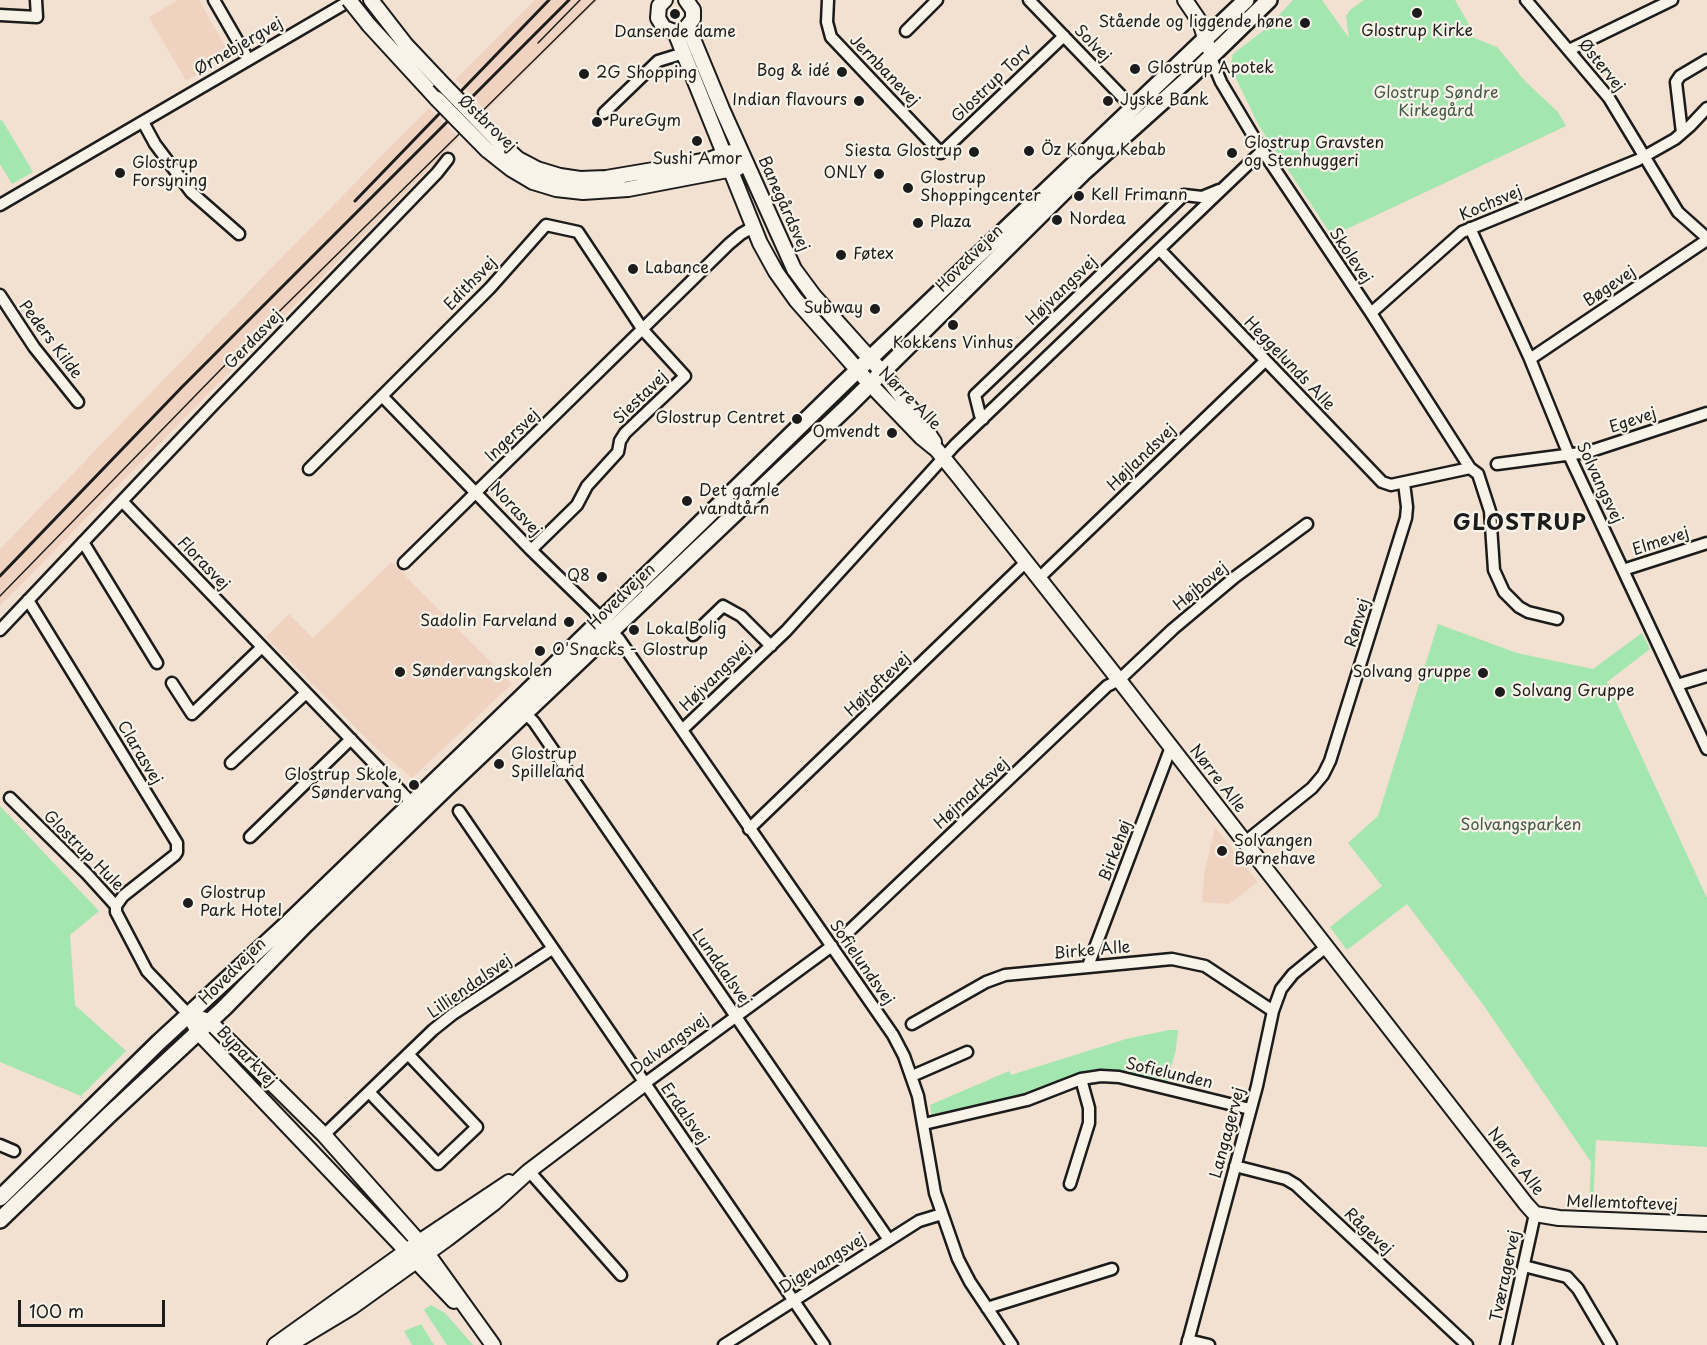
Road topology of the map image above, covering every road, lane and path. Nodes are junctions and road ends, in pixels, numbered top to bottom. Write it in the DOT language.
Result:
graph roads {
  1 [pos="36,0"];
  2 [pos="214,0"];
  3 [pos="350,0"];
  4 [pos="371,0"];
  5 [pos="665,0"];
  6 [pos="828,0"];
  7 [pos="937,0"];
  8 [pos="1029,0"];
  9 [pos="1185,0"];
  10 [pos="1246,0"];
  11 [pos="1269,0"];
  12 [pos="1526,0"];
  13 [pos="1672,0"];
  14 [pos="691,2"];
  15 [pos="0,15"];
  16 [pos="688,27"];
  17 [pos="906,31"];
  18 [pos="675,32"];
  19 [pos="1064,36"];
  20 [pos="1206,38"];
  21 [pos="1569,50"];
  22 [pos="684,53"];
  23 [pos="1211,58"];
  24 [pos="248,59"];
  25 [pos="1707,60"];
  26 [pos="1133,108"];
  27 [pos="1707,108"];
  28 [pos="604,113"];
  29 [pos="143,122"];
  30 [pos="1682,133"];
  31 [pos="492,145"];
  32 [pos="741,148"];
  33 [pos="1262,151"];
  34 [pos="941,153"];
  35 [pos="724,155"];
  36 [pos="1644,157"];
  37 [pos="448,159"];
  38 [pos="749,166"];
  39 [pos="730,170"];
  40 [pos="1222,188"];
  41 [pos="1191,195"];
  42 [pos="0,205"];
  43 [pos="1192,219"];
  44 [pos="753,227"];
  45 [pos="1470,228"];
  46 [pos="239,234"];
  47 [pos="1707,239"];
  48 [pos="1160,250"];
  49 [pos="0,295"];
  50 [pos="1371,313"];
  51 [pos="643,330"];
  52 [pos="870,359"];
  53 [pos="1530,359"];
  54 [pos="1265,361"];
  55 [pos="857,371"];
  56 [pos="882,372"];
  57 [pos="870,384"];
  58 [pos="382,396"];
  59 [pos="78,402"];
  60 [pos="1707,413"];
  61 [pos="983,419"];
  62 [pos="941,454"];
  63 [pos="1569,455"];
  64 [pos="1497,464"];
  65 [pos="1470,468"];
  66 [pos="309,469"];
  67 [pos="1404,483"];
  68 [pos="478,492"];
  69 [pos="122,501"];
  70 [pos="1307,524"];
  71 [pos="83,542"];
  72 [pos="1707,543"];
  73 [pos="531,550"];
  74 [pos="1026,562"];
  75 [pos="404,563"];
  76 [pos="1623,570"];
  77 [pos="1039,578"];
  78 [pos="28,600"];
  79 [pos="602,619"];
  80 [pos="1557,620"];
  81 [pos="0,630"];
  82 [pos="612,632"];
  83 [pos="693,635"];
  84 [pos="771,646"];
  85 [pos="262,647"];
  86 [pos="157,663"];
  87 [pos="1707,676"];
  88 [pos="1119,680"];
  89 [pos="172,682"];
  90 [pos="1677,686"];
  91 [pos="306,693"];
  92 [pos="538,703"];
  93 [pos="526,714"];
  94 [pos="682,730"];
  95 [pos="351,739"];
  96 [pos="1171,747"];
  97 [pos="1707,749"];
  98 [pos="231,763"];
  99 [pos="10,798"];
  100 [pos="412,803"];
  101 [pos="459,811"];
  102 [pos="749,829"];
  103 [pos="250,837"];
  104 [pos="1245,842"];
  105 [pos="116,906"];
  106 [pos="847,933"];
  107 [pos="832,946"];
  108 [pos="1326,947"];
  109 [pos="552,949"];
  110 [pos="1088,966"];
  111 [pos="1273,1011"];
  112 [pos="189,1015"];
  113 [pos="736,1017"];
  114 [pos="912,1024"];
  115 [pos="204,1027"];
  116 [pos="967,1052"];
  117 [pos="408,1054"];
  118 [pos="912,1076"];
  119 [pos="1081,1079"];
  120 [pos="644,1084"];
  121 [pos="369,1092"];
  122 [pos="1250,1109"];
  123 [pos="924,1124"];
  124 [pos="324,1135"];
  125 [pos="0,1145"];
  126 [pos="14,1150"];
  127 [pos="1235,1166"];
  128 [pos="529,1171"];
  129 [pos="1070,1184"];
  130 [pos="0,1198"];
  131 [pos="942,1214"];
  132 [pos="1535,1214"];
  133 [pos="0,1220"];
  134 [pos="1707,1224"];
  135 [pos="889,1240"];
  136 [pos="424,1248"];
  137 [pos="411,1257"];
  138 [pos="1524,1266"];
  139 [pos="1112,1269"];
  140 [pos="621,1275"];
  141 [pos="794,1300"];
  142 [pos="987,1308"];
  143 [pos="485,1332"];
  144 [pos="1188,1342"];
  145 [pos="274,1345"];
  146 [pos="289,1345"];
  147 [pos="493,1345"];
  148 [pos="724,1345"];
  149 [pos="824,1345"];
  150 [pos="1012,1345"];
  151 [pos="1209,1345"];
  152 [pos="1467,1345"];
  153 [pos="1506,1345"];
  154 [pos="1611,1345"];
  1 -- 15 [label="street"];
  2 -- 24 [label="street"];
  3 -- 24 [label="street, Ørnebjergvej"];
  3 -- 31 [label="street, Østbrovej, bridge"];
  4 -- 31 [label="street, Østbrovej, bridge"];
  5 -- 18 [label="street, Banegårdsvej"];
  6 -- 34 [label="street, Jernbanevej"];
  7 -- 17 [label="street"];
  8 -- 19 [label="street, Solvej"];
  9 -- 20 [label="street"];
  10 -- 20 [label="main road, Hovedvejen"];
  11 -- 23 [label="main road, Hovedvejen"];
  12 -- 21 [label="street, Østervej"];
  13 -- 21 [label="street"];
  14 -- 16 [label="street"];
  16 -- 18 [label="street"];
  16 -- 32 [label="street, Banegårdsvej"];
  18 -- 22 [label="street, Banegårdsvej"];
  19 -- 26 [label="street, Solvej"];
  19 -- 34 [label="street, Glostrup Torv"];
  20 -- 23 [label="street"];
  20 -- 26 [label="main road, Hovedvejen"];
  21 -- 36 [label="street, Østervej"];
  22 -- 28 [label="street"];
  22 -- 35 [label="street, Banegårdsvej"];
  23 -- 33 [label="street, Skolevej"];
  23 -- 56 [label="main road, Hovedvejen"];
  24 -- 29 [label="street, Ørnebjergvej"];
  25 -- 30 [label="street"];
  26 -- 52 [label="main road, Hovedvejen"];
  27 -- 30 [label="street"];
  29 -- 42 [label="street, Ørnebjergvej"];
  29 -- 46 [label="street"];
  30 -- 36 [label="street"];
  31 -- 35 [label="street, Østbrovej"];
  31 -- 39 [label="street, Østbrovej"];
  32 -- 35 [label="street, Østbrovej"];
  32 -- 38 [label="street, Banegårdsvej"];
  33 -- 40 [label="street, Højvangsvej"];
  33 -- 50 [label="street, Skolevej"];
  35 -- 39 [label="street, Banegårdsvej"];
  36 -- 45 [label="street, Kochsvej"];
  36 -- 47 [label="street, Østervej"];
  37 -- 69 [label="street, Gerdasvej"];
  38 -- 39 [label="street, Østbrovej"];
  38 -- 52 [label="street, Banegårdsvej"];
  39 -- 44 [label="street, Banegårdsvej"];
  40 -- 41 [label="street, Højvangsvej"];
  40 -- 43 [label="street, Højvangsvej"];
  41 -- 43 [label="street"];
  41 -- 61 [label="street, Højvangsvej"];
  43 -- 48 [label="street, Højvangsvej"];
  44 -- 51 [label="street"];
  44 -- 55 [label="street, Banegårdsvej"];
  45 -- 50 [label="street, Kochsvej"];
  45 -- 53 [label="street, Solvangsvej"];
  47 -- 53 [label="street, Bøgevej"];
  48 -- 54 [label="street, Heggelunds Alle"];
  48 -- 61 [label="street, Højvangsvej"];
  49 -- 59 [label="street, Peders Kilde"];
  50 -- 65 [label="street, Skolevej"];
  51 -- 58 [label="street, Edithsvej"];
  51 -- 68 [label="street, Ingersvej"];
  51 -- 73 [label="street, Siestavej"];
  52 -- 55 [label="main road, Hovedvejen"];
  52 -- 56 [label="street, Banegårdsvej"];
  53 -- 63 [label="street, Solvangsvej"];
  54 -- 67 [label="street, Heggelunds Alle"];
  54 -- 77 [label="street, Højlandsvej"];
  55 -- 57 [label="street, Nørre Alle"];
  55 -- 79 [label="main road, Hovedvejen"];
  56 -- 57 [label="main road, Hovedvejen"];
  56 -- 62 [label="street, Nørre Alle"];
  57 -- 62 [label="street, Nørre Alle"];
  57 -- 82 [label="main road, Hovedvejen"];
  58 -- 66 [label="street, Edithsvej"];
  58 -- 68 [label="street, Norasvej"];
  60 -- 63 [label="street, Egevej"];
  61 -- 62 [label="street, Højvangsvej"];
  62 -- 74 [label="street, Nørre Alle"];
  62 -- 84 [label="street, Højvangsvej"];
  63 -- 64 [label="street, Egevej"];
  63 -- 76 [label="street, Solvangsvej"];
  65 -- 67 [label="street"];
  65 -- 80 [label="street, Skolevej"];
  67 -- 104 [label="street, Rønvej"];
  68 -- 73 [label="street, Norasvej"];
  68 -- 75 [label="street, Ingersvej"];
  69 -- 71 [label="street, Gerdasvej"];
  69 -- 85 [label="street, Florasvej"];
  70 -- 88 [label="street, Højbovej"];
  71 -- 78 [label="street, Gerdasvej"];
  71 -- 86 [label="street"];
  72 -- 76 [label="street, Elmevej"];
  73 -- 79 [label="street, Norasvej"];
  74 -- 77 [label="street, Nørre Alle"];
  74 -- 102 [label="street, Højtoftevej"];
  76 -- 90 [label="street, Solvangsvej"];
  77 -- 88 [label="street, Nørre Alle"];
  78 -- 81 [label="street, Gerdasvej"];
  78 -- 105 [label="street, Clarasvej"];
  79 -- 92 [label="main road"];
  79 -- 100 [label="main road, Hovedvejen"];
  82 -- 92 [label="main road, Hovedvejen"];
  82 -- 94 [label="street, Sofielundsvej"];
  83 -- 84 [label="street, Højvangsvej"];
  84 -- 94 [label="street, Højvangsvej"];
  85 -- 89 [label="street"];
  85 -- 91 [label="street, Florasvej"];
  87 -- 90 [label="street"];
  88 -- 96 [label="street, Nørre Alle"];
  88 -- 106 [label="street, Højmarksvej"];
  90 -- 97 [label="street, Solvangsvej"];
  91 -- 95 [label="street, Florasvej"];
  91 -- 98 [label="street"];
  92 -- 93 [label="main road, Hovedvejen"];
  93 -- 113 [label="street, Lunddalsvej"];
  93 -- 115 [label="main road, Hovedvejen"];
  94 -- 102 [label="street, Sofielundsvej"];
  95 -- 100 [label="street, Florasvej"];
  95 -- 103 [label="street"];
  96 -- 104 [label="street, Nørre Alle"];
  96 -- 110 [label="street, Birkehøj"];
  99 -- 105 [label="street, Glostrup Hule"];
  100 -- 112 [label="main road, Hovedvejen"];
  101 -- 109 [label="street, Erdalsvej"];
  102 -- 107 [label="street, Sofielundsvej"];
  104 -- 108 [label="street, Nørre Alle"];
  105 -- 112 [label="street, Glostrup Hule"];
  107 -- 113 [label="street, Dalvangsvej"];
  107 -- 118 [label="street, Sofielundsvej"];
  108 -- 111 [label="street, Langagervej"];
  108 -- 132 [label="street, Nørre Alle"];
  109 -- 117 [label="street, Lilliendalsvej"];
  109 -- 120 [label="street, Erdalsvej"];
  110 -- 111 [label="street, Birke Alle"];
  110 -- 114 [label="street, Birke Alle"];
  111 -- 122 [label="street, Langagervej"];
  112 -- 115 [label="street, Byparkvej"];
  112 -- 130 [label="main road, Hovedvejen"];
  113 -- 120 [label="street, Dalvangsvej"];
  113 -- 135 [label="street, Lunddalsvej"];
  115 -- 124 [label="street, Byparkvej"];
  115 -- 133 [label="main road, Hovedvejen"];
  115 -- 137 [label="street, Byparkvej"];
  116 -- 118 [label="street"];
  117 -- 121 [label="street, Lilliendalsvej"];
  117 -- 121 [label="street"];
  118 -- 123 [label="street, Sofielundsvej"];
  119 -- 122 [label="street, Sofielunden"];
  119 -- 123 [label="street, Sofielunden"];
  119 -- 129 [label="street"];
  120 -- 128 [label="street, Dalvangsvej"];
  120 -- 141 [label="street, Erdalsvej"];
  121 -- 124 [label="street, Lilliendalsvej"];
  122 -- 127 [label="street, Langagervej"];
  123 -- 131 [label="street, Sofielundsvej"];
  124 -- 136 [label="street, Byparkvej"];
  125 -- 126 [label="street"];
  127 -- 144 [label="street, Langagervej"];
  127 -- 152 [label="street, Rågevej"];
  128 -- 136 [label="street, Dalvangsvej"];
  128 -- 140 [label="street"];
  131 -- 135 [label="street, Digevangsvej"];
  131 -- 142 [label="street, Sofielundsvej"];
  132 -- 134 [label="street, Mellemtoftevej"];
  132 -- 138 [label="street, Tværagervej"];
  135 -- 141 [label="street, Digevangsvej"];
  136 -- 137 [label="street, Dalvangsvej"];
  136 -- 143 [label="street, Byparkvej"];
  137 -- 143 [label="street, Byparkvej"];
  137 -- 145 [label="street, Dalvangsvej"];
  137 -- 146 [label="street, Dalvangsvej"];
  138 -- 153 [label="street, Tværagervej"];
  138 -- 154 [label="street"];
  139 -- 142 [label="street"];
  141 -- 148 [label="street, Digevangsvej"];
  141 -- 149 [label="street, Erdalsvej"];
  142 -- 150 [label="street, Sofielundsvej"];
  143 -- 147 [label="street, Byparkvej"];
  144 -- 151 [label="street"];
}
